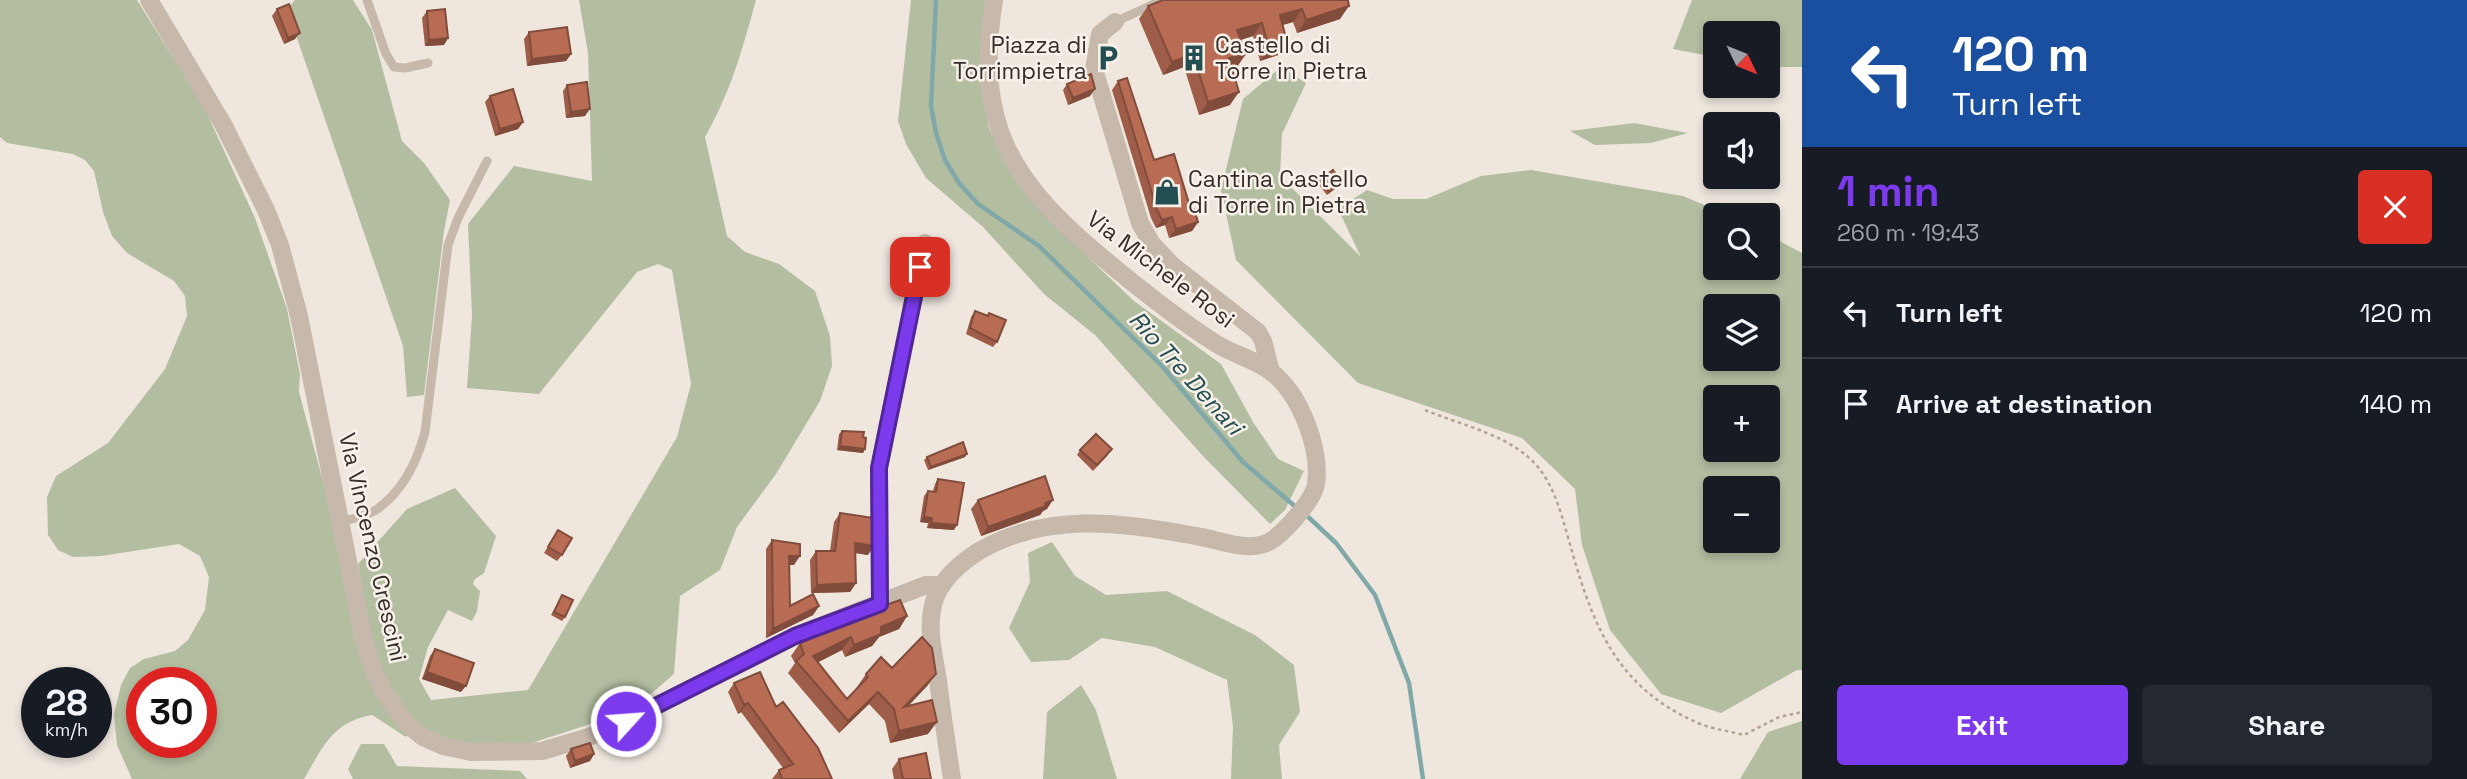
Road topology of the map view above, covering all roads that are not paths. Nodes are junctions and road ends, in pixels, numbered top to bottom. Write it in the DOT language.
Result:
graph roads {
  1 [pos="149,0"];
  2 [pos="367,0"];
  3 [pos="995,0"];
  4 [pos="1163,0"];
  5 [pos="1115,22"];
  6 [pos="428,63"];
  7 [pos="487,161"];
  8 [pos="925,243"];
  9 [pos="1271,372"];
  10 [pos="339,522"];
  11 [pos="942,585"];
  12 [pos="880,604"];
  13 [pos="952,779"];
  1 -- 10 [label="street, Via Vincenzo Crescini"];
  2 -- 6 [label="lane"];
  3 -- 9 [label="street, Via Michele Rosi"];
  4 -- 5 [label="lane"];
  5 -- 9 [label="street"];
  7 -- 10 [label="lane"];
  8 -- 12 [label="street"];
  9 -- 11 [label="street, Via Michele Rosi"];
  10 -- 12 [label="street, Via Vincenzo Crescini"];
  11 -- 12 [label="street, Via Vincenzo Crescini"];
  11 -- 13 [label="street, Via Michele Rosi"];
}
